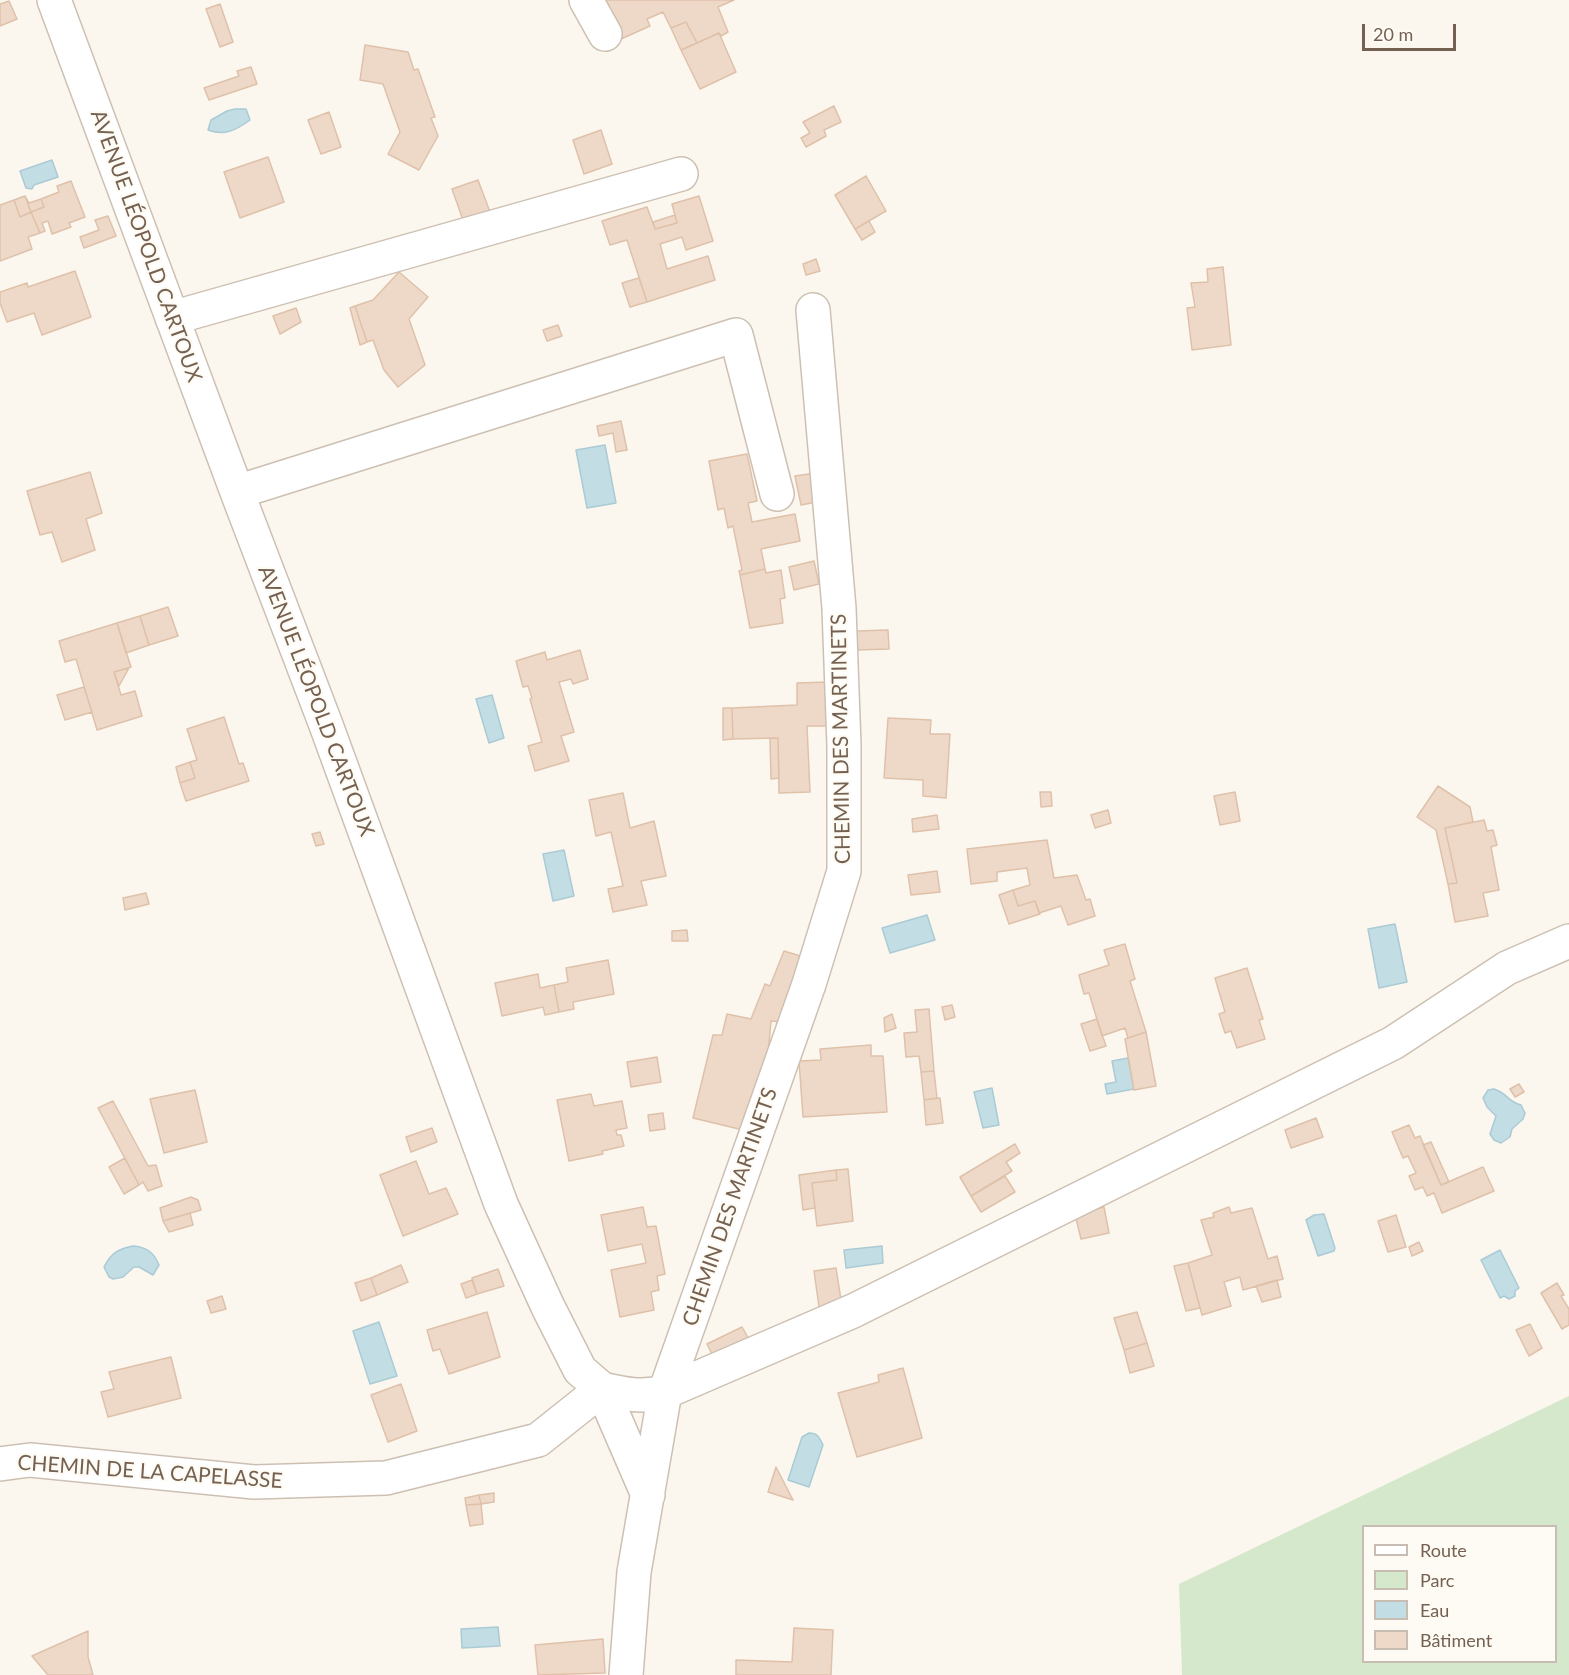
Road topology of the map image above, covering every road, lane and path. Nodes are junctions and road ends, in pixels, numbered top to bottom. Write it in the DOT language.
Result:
graph roads {
  1 [pos="54,0"];
  2 [pos="586,0"];
  3 [pos="604,33"];
  4 [pos="681,174"];
  5 [pos="813,310"];
  6 [pos="172,318"];
  7 [pos="237,492"];
  8 [pos="777,494"];
  9 [pos="1569,940"];
  10 [pos="602,1389"];
  11 [pos="665,1392"];
  12 [pos="0,1464"];
  13 [pos="648,1496"];
  14 [pos="626,1675"];
  1 -- 6 [label="street, AVENUE LÉOPOLD CARTOUX"];
  2 -- 3 [label="street"];
  4 -- 6 [label="street"];
  5 -- 11 [label="street, CHEMIN DES MARTINETS"];
  6 -- 7 [label="street, AVENUE LÉOPOLD CARTOUX"];
  7 -- 8 [label="street"];
  7 -- 10 [label="street, AVENUE LÉOPOLD CARTOUX"];
  9 -- 11 [label="street"];
  10 -- 11 [label="street"];
  10 -- 12 [label="street, CHEMIN DE LA CAPELASSE"];
  10 -- 13 [label="street"];
  11 -- 13 [label="street, CHEMIN DES MARTINETS"];
  13 -- 14 [label="street, CHEMIN DES MARTINETS"];
}
